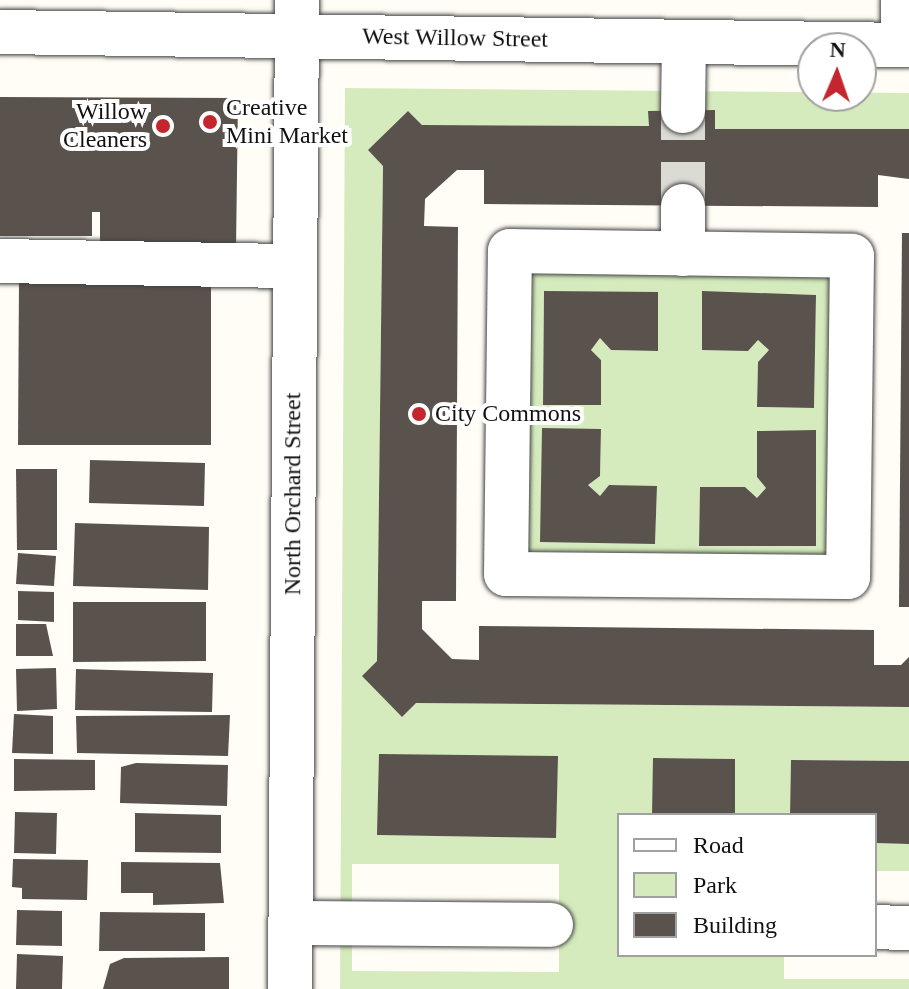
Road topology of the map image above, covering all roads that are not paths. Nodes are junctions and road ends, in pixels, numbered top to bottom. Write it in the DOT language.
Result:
graph roads {
  1 [pos="903,0"];
  2 [pos="297,18"];
  3 [pos="0,32"];
  4 [pos="684,42"];
  5 [pos="906,45"];
  6 [pos="683,111"];
  7 [pos="683,206"];
  8 [pos="683,254"];
  9 [pos="0,261"];
  10 [pos="295,266"];
  11 [pos="290,923"];
  12 [pos="551,925"];
  13 [pos="877,927"];
  14 [pos="909,928"];
  15 [pos="290,989"];
  1 -- 5 [label="street"];
  2 -- 3 [label="street, West Willow Street"];
  2 -- 4 [label="street, West Willow Street"];
  2 -- 10 [label="street, North Orchard Street"];
  4 -- 5 [label="street, West Willow Street"];
  4 -- 6 [label="street"];
  7 -- 8 [label="street"];
  8 -- 8 [label="street"];
  9 -- 10 [label="street"];
  10 -- 11 [label="street, North Orchard Street"];
  11 -- 12 [label="street"];
  11 -- 15 [label="street, North Orchard Street"];
  13 -- 14 [label="street"];
}
